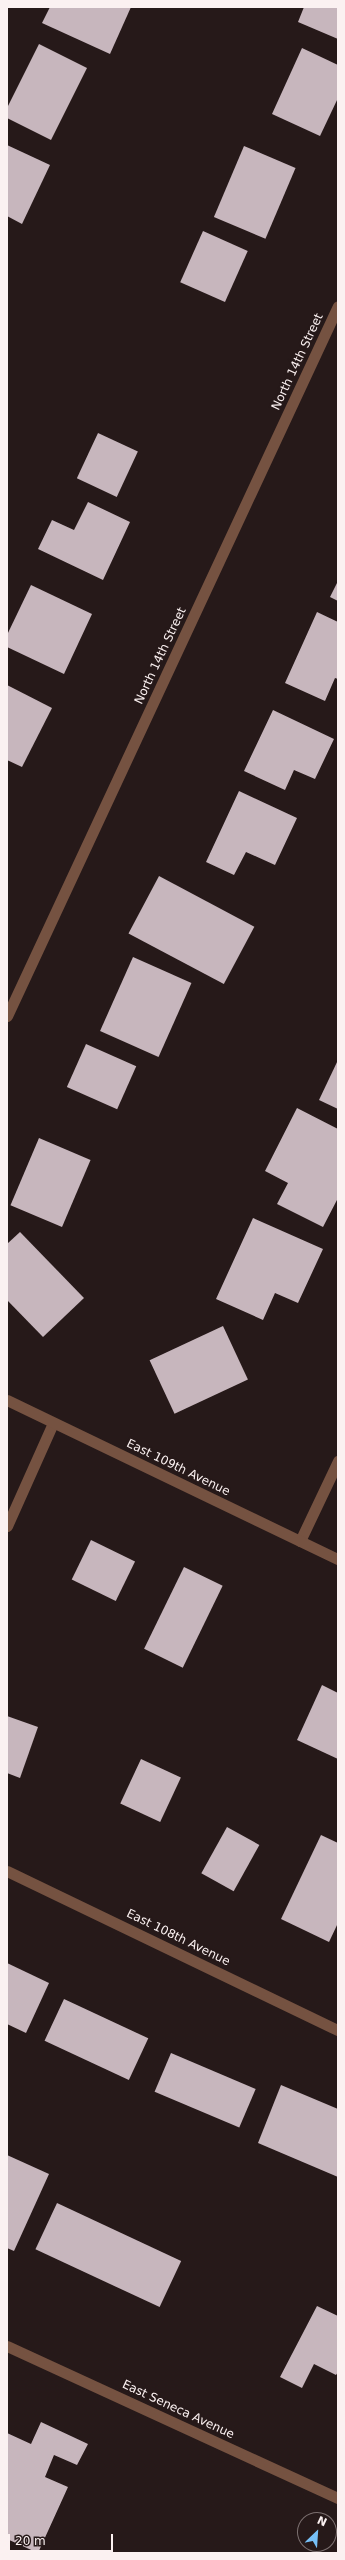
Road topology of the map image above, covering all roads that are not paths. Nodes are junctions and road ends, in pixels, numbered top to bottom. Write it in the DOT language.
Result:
graph roads {
  1 [pos="338,306"];
  2 [pos="7,1016"];
  3 [pos="7,1400"];
  4 [pos="53,1423"];
  5 [pos="338,1461"];
  6 [pos="7,1526"];
  7 [pos="300,1541"];
  8 [pos="338,1559"];
  9 [pos="7,1871"];
  10 [pos="338,2030"];
  11 [pos="7,2346"];
  12 [pos="338,2498"];
  1 -- 2 [label="street, North 14th Street"];
  3 -- 4 [label="street, East 109th Avenue"];
  4 -- 6 [label="street"];
  4 -- 7 [label="street, East 109th Avenue"];
  5 -- 7 [label="street"];
  7 -- 8 [label="street, East 109th Avenue"];
  9 -- 10 [label="street, East 108th Avenue"];
  11 -- 12 [label="street, East Seneca Avenue"];
}
